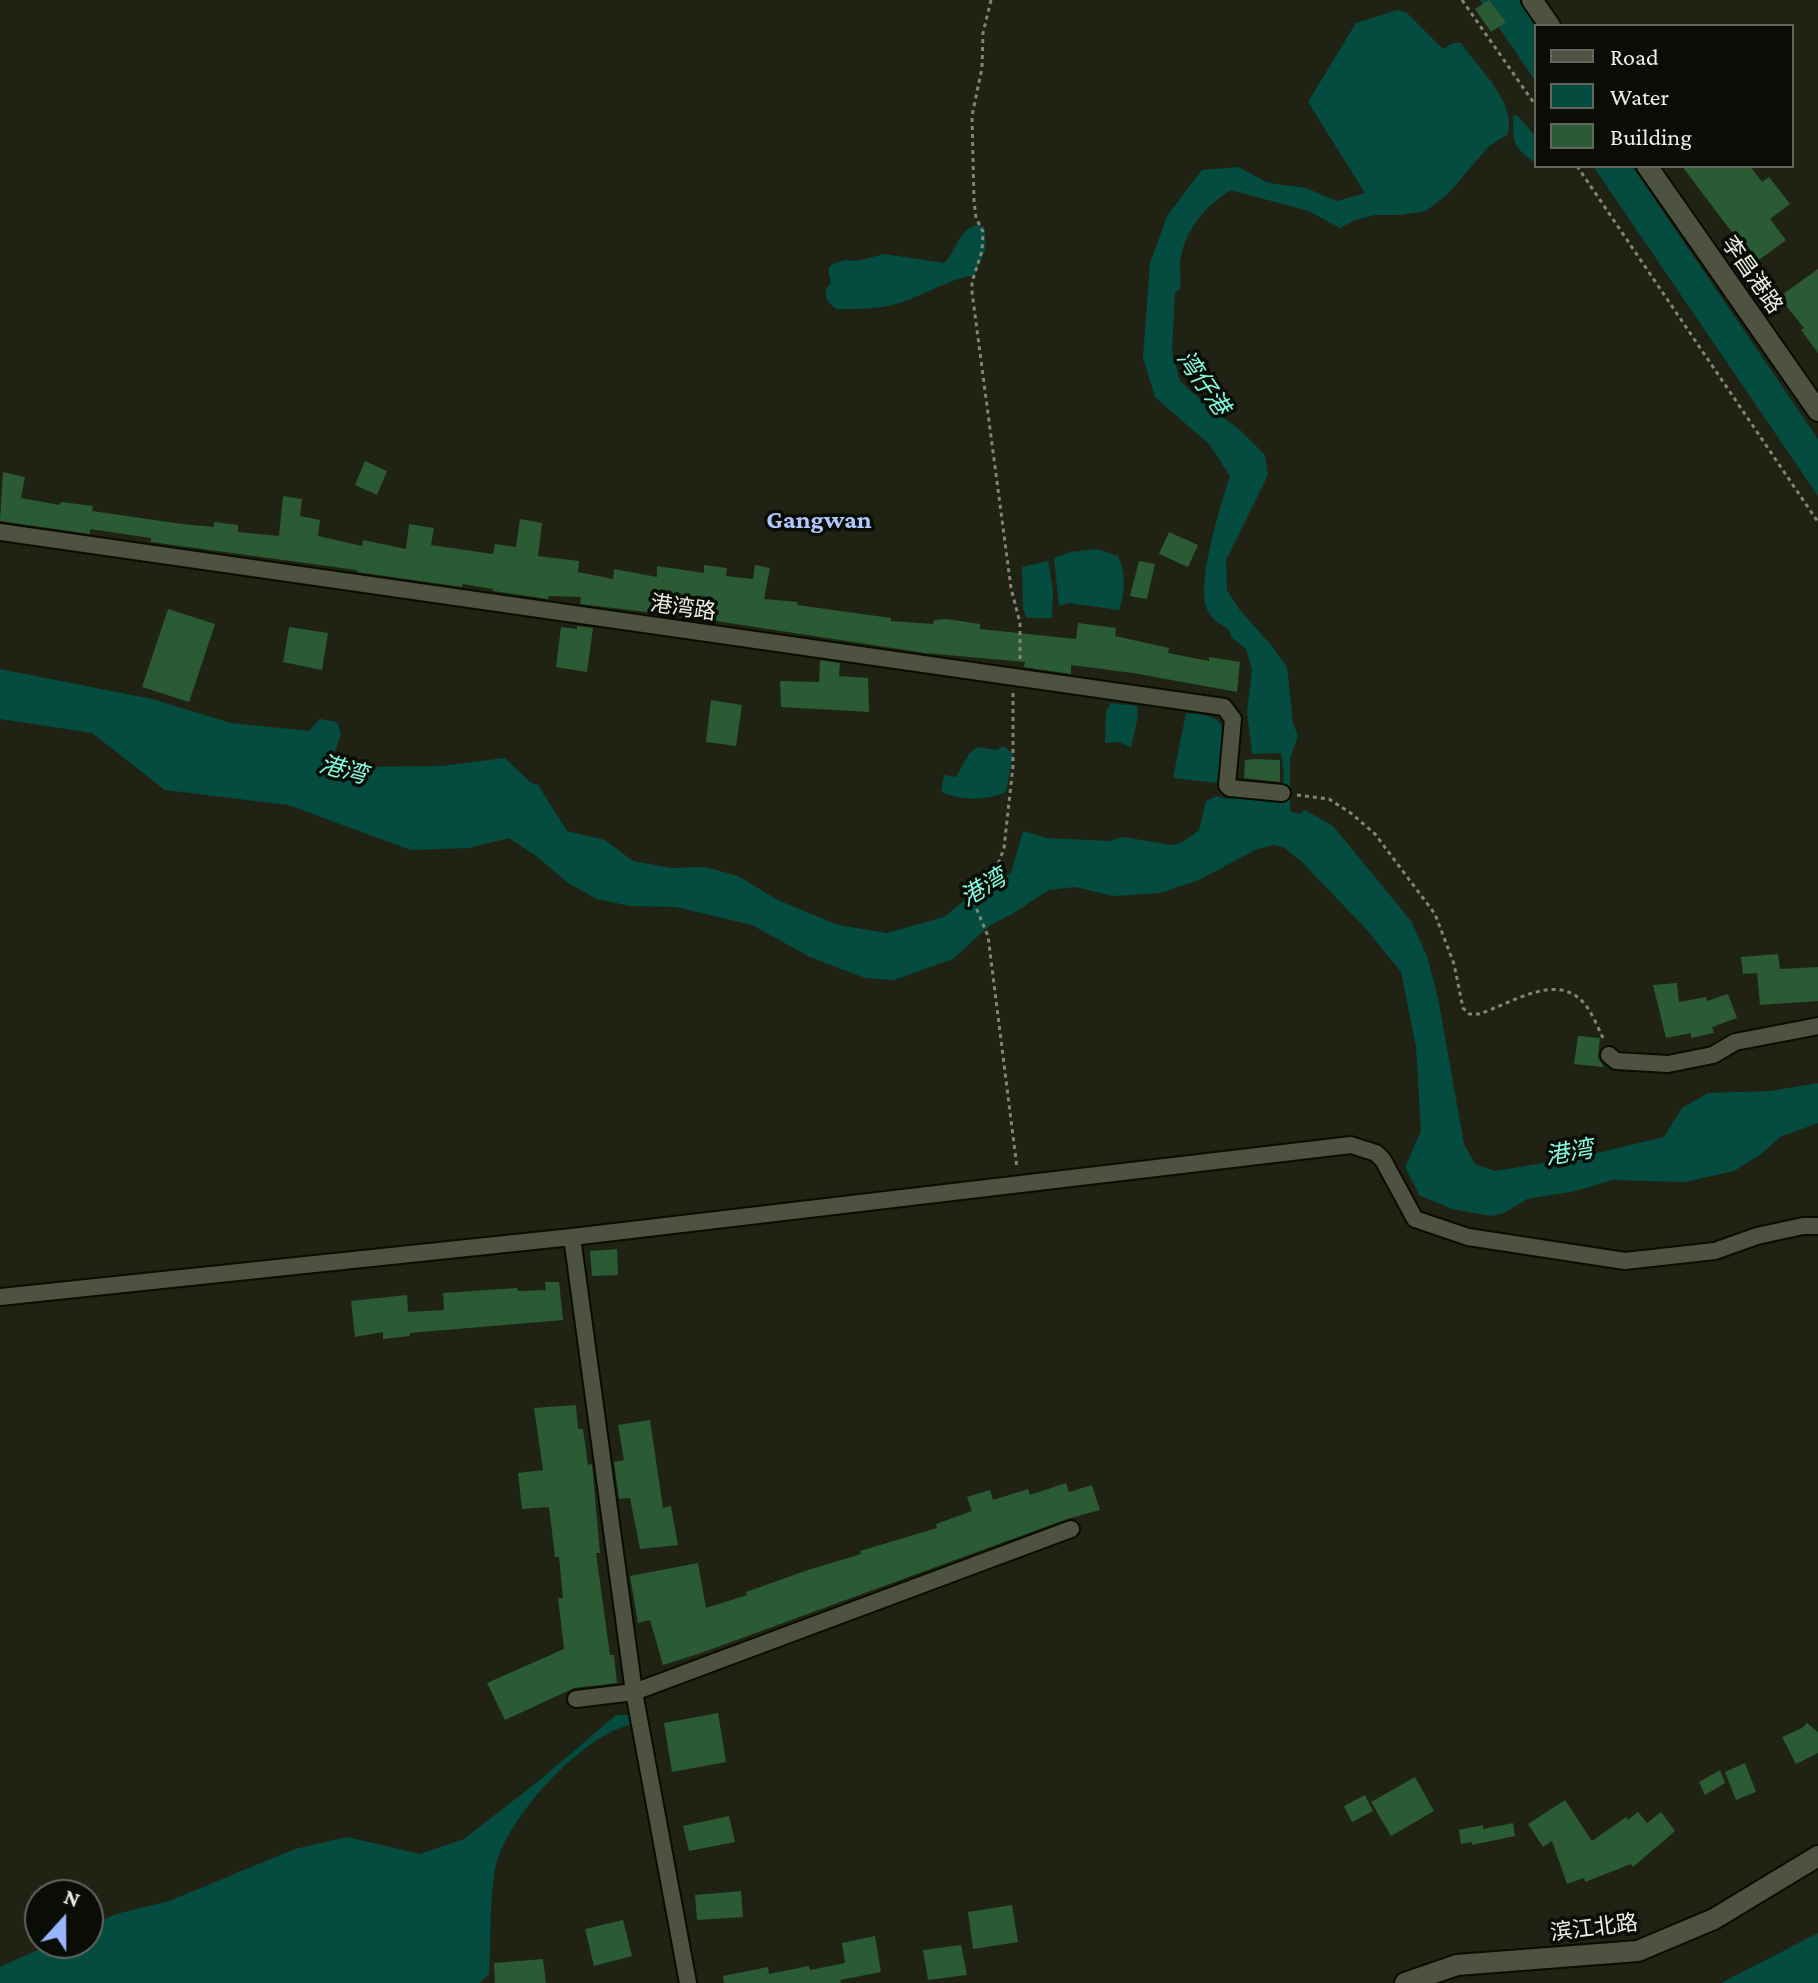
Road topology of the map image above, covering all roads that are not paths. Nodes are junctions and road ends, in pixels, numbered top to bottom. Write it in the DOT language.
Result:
graph roads {
  1 [pos="1532,0"];
  2 [pos="1549,24"];
  3 [pos="1648,168"];
  4 [pos="1818,411"];
  5 [pos="0,532"];
  6 [pos="1282,793"];
  7 [pos="1818,1026"];
  8 [pos="1609,1055"];
  9 [pos="1818,1226"];
  10 [pos="572,1237"];
  11 [pos="0,1297"];
  12 [pos="1071,1529"];
  13 [pos="634,1692"];
  14 [pos="576,1699"];
  15 [pos="1818,1856"];
  16 [pos="688,1983"];
  17 [pos="1405,1983"];
  1 -- 2 [label="street"];
  3 -- 4 [label="street, 李昌港路"];
  5 -- 6 [label="street, 港湾路"];
  7 -- 8 [label="street"];
  9 -- 10 [label="street"];
  10 -- 11 [label="street"];
  10 -- 13 [label="street"];
  12 -- 13 [label="street"];
  13 -- 14 [label="street"];
  13 -- 16 [label="street"];
  15 -- 17 [label="street, 滨江北路"];
}
